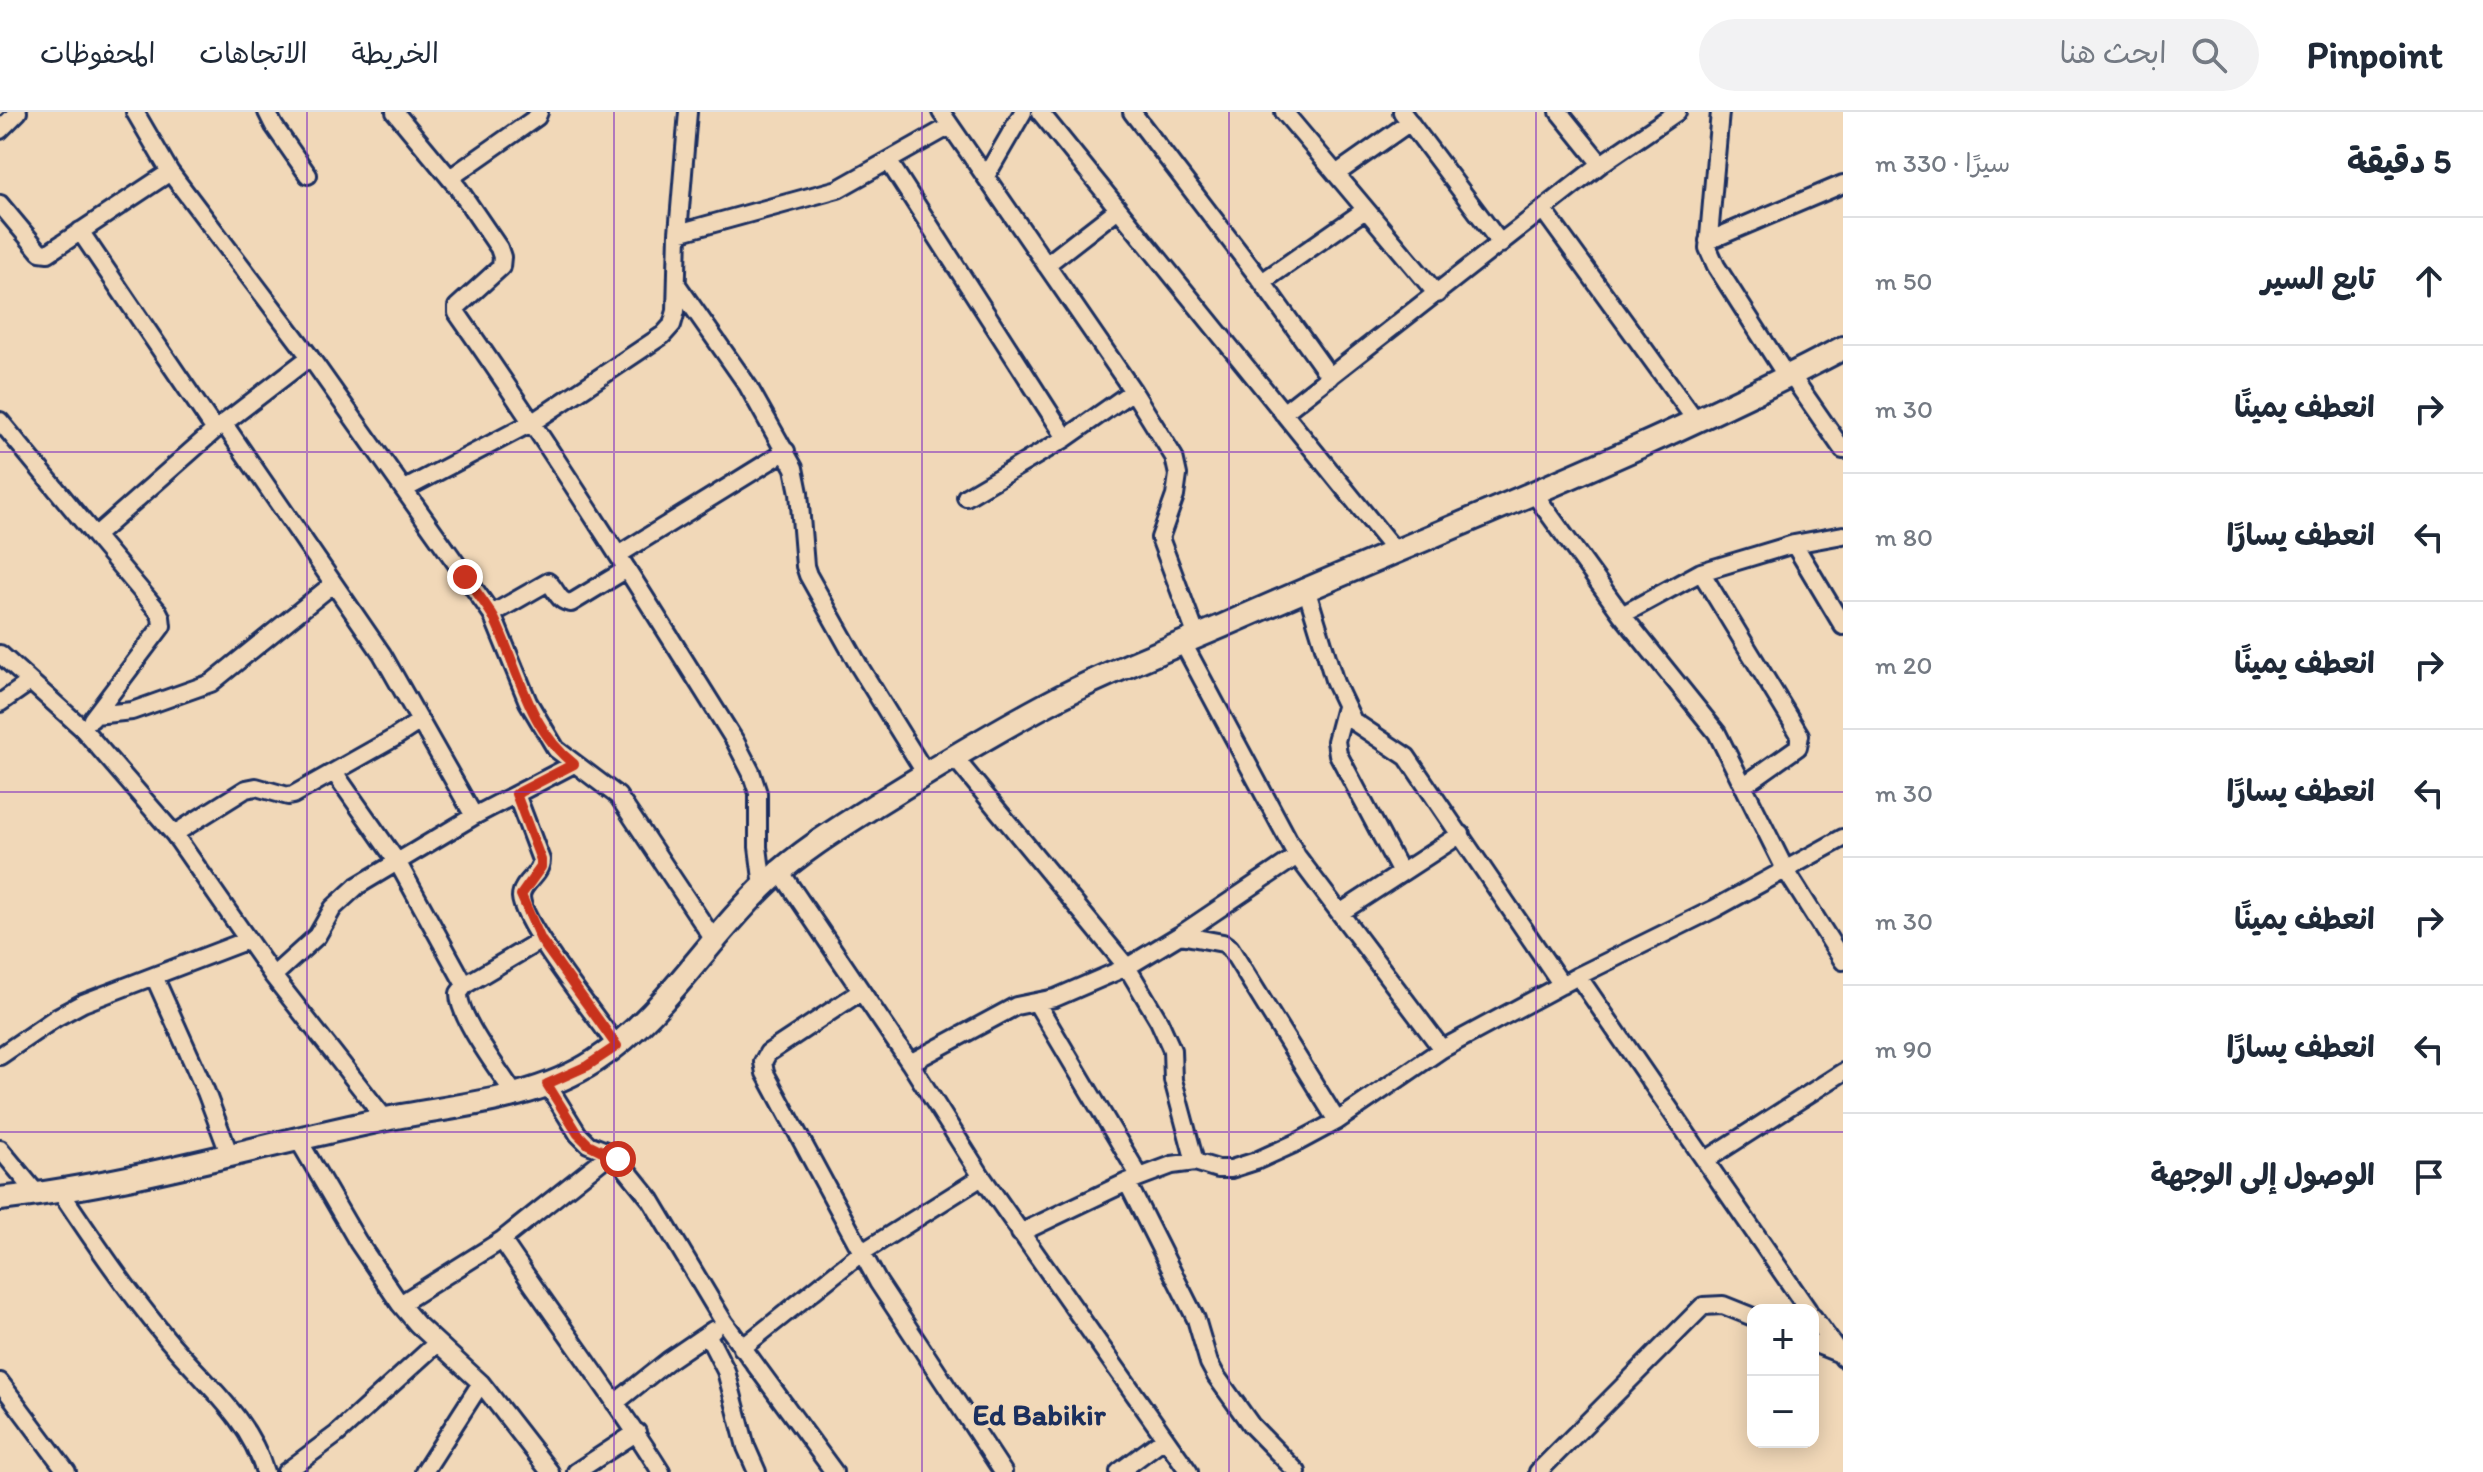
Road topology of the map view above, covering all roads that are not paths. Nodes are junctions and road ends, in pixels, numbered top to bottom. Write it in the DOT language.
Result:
graph roads {
  1 [pos="18,112"];
  2 [pos="135,112"];
  3 [pos="267,112"];
  4 [pos="395,112"];
  5 [pos="539,112"];
  6 [pos="688,112"];
  7 [pos="1023,112"];
  8 [pos="1040,112"];
  9 [pos="1132,112"];
  10 [pos="1284,112"];
  11 [pos="1559,112"];
  12 [pos="1677,112"];
  13 [pos="1720,112"];
  14 [pos="1406,117"];
  15 [pos="945,119"];
  16 [pos="0,130"];
  17 [pos="889,162"];
  18 [pos="1601,164"];
  19 [pos="170,172"];
  20 [pos="1336,174"];
  21 [pos="308,175"];
  22 [pos="986,176"];
  23 [pos="450,178"];
  24 [pos="1843,184"];
  25 [pos="0,204"];
  26 [pos="1118,209"];
  27 [pos="1365,210"];
  28 [pos="1544,211"];
  29 [pos="80,231"];
  30 [pos="678,233"];
  31 [pos="1708,241"];
  32 [pos="1501,244"];
  33 [pos="1046,265"];
  34 [pos="1262,282"];
  35 [pos="678,286"];
  36 [pos="1437,294"];
  37 [pos="1843,348"];
  38 [pos="310,357"];
  39 [pos="1789,376"];
  40 [pos="1330,377"];
  41 [pos="1133,391"];
  42 [pos="1283,413"];
  43 [pos="0,421"];
  44 [pos="533,422"];
  45 [pos="1697,422"];
  46 [pos="219,427"];
  47 [pos="1066,438"];
  48 [pos="1843,450"];
  49 [pos="786,451"];
  50 [pos="405,489"];
  51 [pos="1533,492"];
  52 [pos="966,497"];
  53 [pos="1843,535"];
  54 [pos="95,536"];
  55 [pos="1794,544"];
  56 [pos="1395,551"];
  57 [pos="618,555"];
  58 [pos="627,569"];
  59 [pos="1701,572"];
  60 [pos="333,584"];
  61 [pos="1306,588"];
  62 [pos="492,614"];
  63 [pos="1622,615"];
  64 [pos="1843,626"];
  65 [pos="1190,640"];
  66 [pos="0,654"];
  67 [pos="30,682"];
  68 [pos="0,703"];
  69 [pos="1345,707"];
  70 [pos="95,715"];
  71 [pos="420,721"];
  72 [pos="82,728"];
  73 [pos="954,757"];
  74 [pos="574,764"];
  75 [pos="334,772"];
  76 [pos="926,774"];
  77 [pos="1743,786"];
  78 [pos="516,794"];
  79 [pos="474,816"];
  80 [pos="174,834"];
  81 [pos="1461,834"];
  82 [pos="1843,838"];
  83 [pos="1297,856"];
  84 [pos="398,863"];
  85 [pos="1785,869"];
  86 [pos="780,871"];
  87 [pos="1401,873"];
  88 [pos="763,887"];
  89 [pos="1340,913"];
  90 [pos="1180,935"];
  91 [pos="248,940"];
  92 [pos="541,940"];
  93 [pos="714,940"];
  94 [pos="1843,961"];
  95 [pos="1127,967"];
  96 [pos="154,976"];
  97 [pos="273,976"];
  98 [pos="1578,976"];
  99 [pos="465,985"];
  100 [pos="1562,985"];
  101 [pos="860,992"];
  102 [pos="1036,1002"];
  103 [pos="617,1046"];
  104 [pos="1442,1049"];
  105 [pos="0,1056"];
  106 [pos="910,1063"];
  107 [pos="1843,1072"];
  108 [pos="547,1084"];
  109 [pos="515,1095"];
  110 [pos="385,1119"];
  111 [pos="1337,1121"];
  112 [pos="298,1139"];
  113 [pos="0,1149"];
  114 [pos="611,1153"];
  115 [pos="230,1156"];
  116 [pos="1706,1160"];
  117 [pos="1195,1162"];
  118 [pos="982,1177"];
  119 [pos="1133,1180"];
  120 [pos="49,1193"];
  121 [pos="0,1199"];
  122 [pos="1020,1233"];
  123 [pos="502,1240"];
  124 [pos="861,1253"];
  125 [pos="400,1304"];
  126 [pos="1804,1304"];
  127 [pos="1747,1315"];
  128 [pos="724,1322"];
  129 [pos="1819,1325"];
  130 [pos="707,1334"];
  131 [pos="437,1343"];
  132 [pos="1819,1346"];
  133 [pos="742,1348"];
  134 [pos="1841,1356"];
  135 [pos="0,1382"];
  136 [pos="481,1383"];
  137 [pos="615,1403"];
  138 [pos="637,1432"];
  139 [pos="1165,1438"];
  140 [pos="433,1468"];
  141 [pos="67,1472"];
  142 [pos="265,1472"];
  143 [pos="286,1472"];
  144 [pos="550,1472"];
  145 [pos="576,1472"];
  146 [pos="661,1472"];
  147 [pos="757,1472"];
  148 [pos="834,1472"];
  149 [pos="1003,1472"];
  150 [pos="1119,1472"];
  151 [pos="1189,1472"];
  152 [pos="1297,1472"];
  153 [pos="1538,1472"];
  1 -- 16 [label="street"];
  2 -- 19 [label="street"];
  3 -- 21 [label="street"];
  4 -- 23 [label="street"];
  5 -- 23 [label="street"];
  6 -- 30 [label="street"];
  7 -- 22 [label="street"];
  8 -- 26 [label="street"];
  9 -- 34 [label="street"];
  10 -- 20 [label="street"];
  11 -- 18 [label="street"];
  12 -- 18 [label="street"];
  13 -- 31 [label="street"];
  14 -- 20 [label="street"];
  14 -- 32 [label="street"];
  15 -- 17 [label="street"];
  15 -- 22 [label="street"];
  17 -- 30 [label="street"];
  17 -- 47 [label="street"];
  18 -- 28 [label="street"];
  19 -- 29 [label="street"];
  19 -- 38 [label="street"];
  20 -- 27 [label="street"];
  22 -- 33 [label="street"];
  23 -- 44 [label="street"];
  24 -- 31 [label="street"];
  25 -- 29 [label="street"];
  26 -- 33 [label="street"];
  26 -- 42 [label="street"];
  27 -- 34 [label="street"];
  27 -- 36 [label="street"];
  28 -- 32 [label="street"];
  28 -- 45 [label="street"];
  29 -- 46 [label="street"];
  30 -- 35 [label="street"];
  31 -- 39 [label="street"];
  32 -- 36 [label="street"];
  33 -- 41 [label="street"];
  34 -- 40 [label="street"];
  35 -- 44 [label="street"];
  35 -- 49 [label="street"];
  36 -- 40 [label="street"];
  37 -- 39 [label="street"];
  38 -- 46 [label="street"];
  38 -- 50 [label="street"];
  39 -- 45 [label="street"];
  39 -- 48 [label="street"];
  40 -- 42 [label="street"];
  41 -- 47 [label="street"];
  41 -- 65 [label="street"];
  42 -- 56 [label="street"];
  43 -- 54 [label="street"];
  44 -- 50 [label="street"];
  44 -- 57 [label="street"];
  45 -- 51 [label="street"];
  46 -- 54 [label="street"];
  46 -- 60 [label="street"];
  47 -- 52 [label="street"];
  49 -- 57 [label="street"];
  49 -- 76 [label="street"];
  50 -- 62 [label="street"];
  51 -- 56 [label="street"];
  51 -- 63 [label="street"];
  53 -- 55 [label="street"];
  54 -- 70 [label="street"];
  55 -- 59 [label="street"];
  55 -- 64 [label="street"];
  56 -- 61 [label="street"];
  57 -- 58 [label="street"];
  58 -- 62 [label="street"];
  58 -- 88 [label="street"];
  59 -- 63 [label="street"];
  59 -- 77 [label="street"];
  60 -- 70 [label="street"];
  60 -- 71 [label="street"];
  61 -- 65 [label="street"];
  61 -- 69 [label="street"];
  62 -- 74 [label="street"];
  63 -- 77 [label="street"];
  65 -- 73 [label="street"];
  65 -- 83 [label="street"];
  66 -- 67 [label="street"];
  67 -- 68 [label="street"];
  67 -- 72 [label="street"];
  69 -- 81 [label="street"];
  69 -- 87 [label="street"];
  70 -- 72 [label="street"];
  71 -- 75 [label="street"];
  71 -- 79 [label="street"];
  72 -- 80 [label="street"];
  73 -- 76 [label="street"];
  73 -- 95 [label="street"];
  74 -- 78 [label="street"];
  74 -- 93 [label="street"];
  75 -- 80 [label="street"];
  75 -- 84 [label="street"];
  76 -- 86 [label="street"];
  77 -- 85 [label="street"];
  78 -- 79 [label="street"];
  78 -- 92 [label="street"];
  79 -- 84 [label="street"];
  80 -- 91 [label="street"];
  81 -- 87 [label="street"];
  81 -- 100 [label="street"];
  82 -- 85 [label="street"];
  83 -- 89 [label="street"];
  83 -- 90 [label="street"];
  84 -- 97 [label="street"];
  84 -- 99 [label="street"];
  85 -- 94 [label="street"];
  85 -- 98 [label="street"];
  86 -- 88 [label="street"];
  86 -- 101 [label="street"];
  87 -- 89 [label="street"];
  88 -- 93 [label="street"];
  89 -- 104 [label="street"];
  90 -- 95 [label="street"];
  90 -- 111 [label="street"];
  91 -- 96 [label="street"];
  91 -- 97 [label="street"];
  92 -- 99 [label="street"];
  92 -- 103 [label="street"];
  93 -- 103 [label="street"];
  95 -- 102 [label="street"];
  95 -- 117 [label="street"];
  96 -- 105 [label="street"];
  96 -- 115 [label="street"];
  97 -- 110 [label="street"];
  98 -- 100 [label="street"];
  98 -- 116 [label="street"];
  99 -- 109 [label="street"];
  100 -- 104 [label="street"];
  101 -- 106 [label="street"];
  101 -- 124 [label="street"];
  102 -- 106 [label="street"];
  102 -- 119 [label="street"];
  103 -- 108 [label="street"];
  104 -- 111 [label="street"];
  106 -- 118 [label="street"];
  107 -- 116 [label="street"];
  108 -- 109 [label="street"];
  108 -- 114 [label="street"];
  109 -- 110 [label="street"];
  110 -- 112 [label="street"];
  111 -- 117 [label="street"];
  112 -- 115 [label="street"];
  112 -- 125 [label="street"];
  113 -- 120 [label="street"];
  114 -- 123 [label="street"];
  114 -- 128 [label="street"];
  115 -- 120 [label="street"];
  116 -- 126 [label="street"];
  117 -- 119 [label="street"];
  118 -- 122 [label="street"];
  118 -- 124 [label="street"];
  119 -- 122 [label="street"];
  119 -- 152 [label="street"];
  120 -- 121 [label="street"];
  120 -- 142 [label="street"];
  122 -- 139 [label="street"];
  123 -- 125 [label="street"];
  123 -- 137 [label="street"];
  124 -- 133 [label="street"];
  124 -- 149 [label="street"];
  125 -- 131 [label="street"];
  127 -- 153 [label="street"];
  128 -- 130 [label="street"];
  128 -- 133 [label="street"];
  129 -- 134 [label="street"];
  130 -- 137 [label="street"];
  130 -- 147 [label="street"];
  131 -- 136 [label="street"];
  131 -- 143 [label="street"];
  132 -- 134 [label="street"];
  133 -- 148 [label="street"];
  135 -- 141 [label="street"];
  136 -- 140 [label="street"];
  136 -- 144 [label="street"];
  137 -- 138 [label="street"];
  138 -- 145 [label="street"];
  138 -- 146 [label="street"];
  139 -- 150 [label="street"];
  139 -- 151 [label="street"];
}
